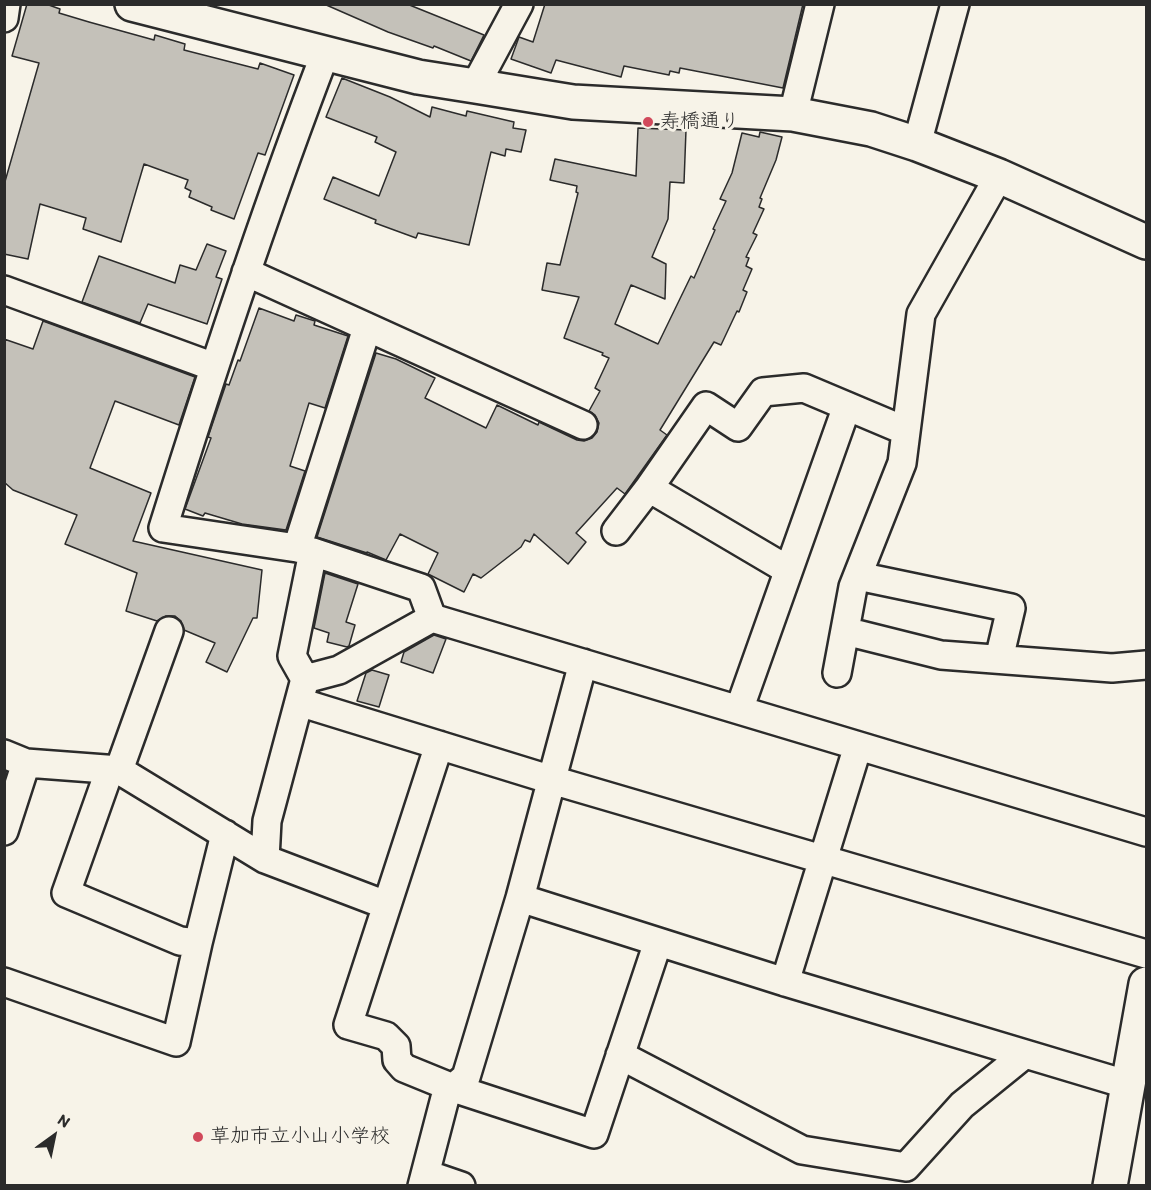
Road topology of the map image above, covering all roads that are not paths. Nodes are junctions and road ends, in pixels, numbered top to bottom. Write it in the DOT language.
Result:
graph roads {
  1 [pos="6,4"];
  2 [pos="132,4"];
  3 [pos="519,4"];
  4 [pos="819,4"];
  5 [pos="955,4"];
  6 [pos="4,18"];
  7 [pos="325,54"];
  8 [pos="475,87"];
  9 [pos="800,115"];
  10 [pos="917,144"];
  11 [pos="999,176"];
  12 [pos="1146,242"];
  13 [pos="246,272"];
  14 [pos="4,290"];
  15 [pos="367,328"];
  16 [pos="214,367"];
  17 [pos="847,406"];
  18 [pos="583,425"];
  19 [pos="906,431"];
  20 [pos="649,488"];
  21 [pos="616,531"];
  22 [pos="305,550"];
  23 [pos="788,570"];
  24 [pos="858,576"];
  25 [pos="432,618"];
  26 [pos="168,630"];
  27 [pos="845,631"];
  28 [pos="999,659"];
  29 [pos="583,663"];
  30 [pos="1146,665"];
  31 [pos="837,673"];
  32 [pos="302,691"];
  33 [pos="739,710"];
  34 [pos="439,745"];
  35 [pos="858,746"];
  36 [pos="15,759"];
  37 [pos="114,770"];
  38 [pos="552,780"];
  39 [pos="4,831"];
  40 [pos="1146,832"];
  41 [pos="225,834"];
  42 [pos="265,859"];
  43 [pos="823,860"];
  44 [pos="520,898"];
  45 [pos="386,905"];
  46 [pos="657,942"];
  47 [pos="198,944"];
  48 [pos="1146,954"];
  49 [pos="4,982"];
  50 [pos="785,982"];
  51 [pos="1146,984"];
  52 [pos="1025,1054"];
  53 [pos="620,1055"];
  54 [pos="1129,1085"];
  55 [pos="453,1088"];
  56 [pos="424,1180"];
  57 [pos="461,1185"];
  58 [pos="1110,1185"];
  1 -- 6 [label="street"];
  2 -- 7 [label="street"];
  3 -- 8 [label="street"];
  4 -- 9 [label="street"];
  5 -- 10 [label="street"];
  7 -- 8 [label="street"];
  7 -- 13 [label="street"];
  8 -- 9 [label="street"];
  9 -- 10 [label="street"];
  10 -- 11 [label="street"];
  11 -- 12 [label="street"];
  11 -- 19 [label="street"];
  13 -- 15 [label="street"];
  13 -- 16 [label="street"];
  14 -- 16 [label="street"];
  15 -- 18 [label="street"];
  15 -- 22 [label="street"];
  16 -- 22 [label="street"];
  17 -- 19 [label="street"];
  17 -- 20 [label="street"];
  17 -- 23 [label="street"];
  19 -- 24 [label="street"];
  20 -- 21 [label="street"];
  20 -- 23 [label="street"];
  22 -- 25 [label="street"];
  22 -- 32 [label="street"];
  23 -- 33 [label="street"];
  24 -- 27 [label="street"];
  24 -- 28 [label="street"];
  25 -- 29 [label="street"];
  25 -- 32 [label="street"];
  26 -- 37 [label="street"];
  27 -- 28 [label="street"];
  27 -- 31 [label="street"];
  28 -- 30 [label="street"];
  29 -- 33 [label="street"];
  29 -- 38 [label="street"];
  32 -- 34 [label="street"];
  32 -- 42 [label="street"];
  33 -- 35 [label="street"];
  34 -- 38 [label="street"];
  34 -- 45 [label="street"];
  35 -- 40 [label="street"];
  35 -- 43 [label="street"];
  36 -- 37 [label="street"];
  36 -- 39 [label="street"];
  37 -- 41 [label="street"];
  37 -- 47 [label="street"];
  38 -- 43 [label="street"];
  38 -- 44 [label="street"];
  41 -- 42 [label="street"];
  41 -- 47 [label="street"];
  42 -- 45 [label="street"];
  43 -- 48 [label="street"];
  43 -- 50 [label="street"];
  44 -- 46 [label="street"];
  44 -- 55 [label="street"];
  45 -- 55 [label="street"];
  46 -- 50 [label="street"];
  46 -- 53 [label="street"];
  47 -- 49 [label="street"];
  50 -- 52 [label="street"];
  51 -- 54 [label="street"];
  52 -- 53 [label="street"];
  52 -- 54 [label="street"];
  53 -- 55 [label="street"];
  54 -- 58 [label="street"];
  55 -- 56 [label="street"];
  56 -- 57 [label="street"];
}
